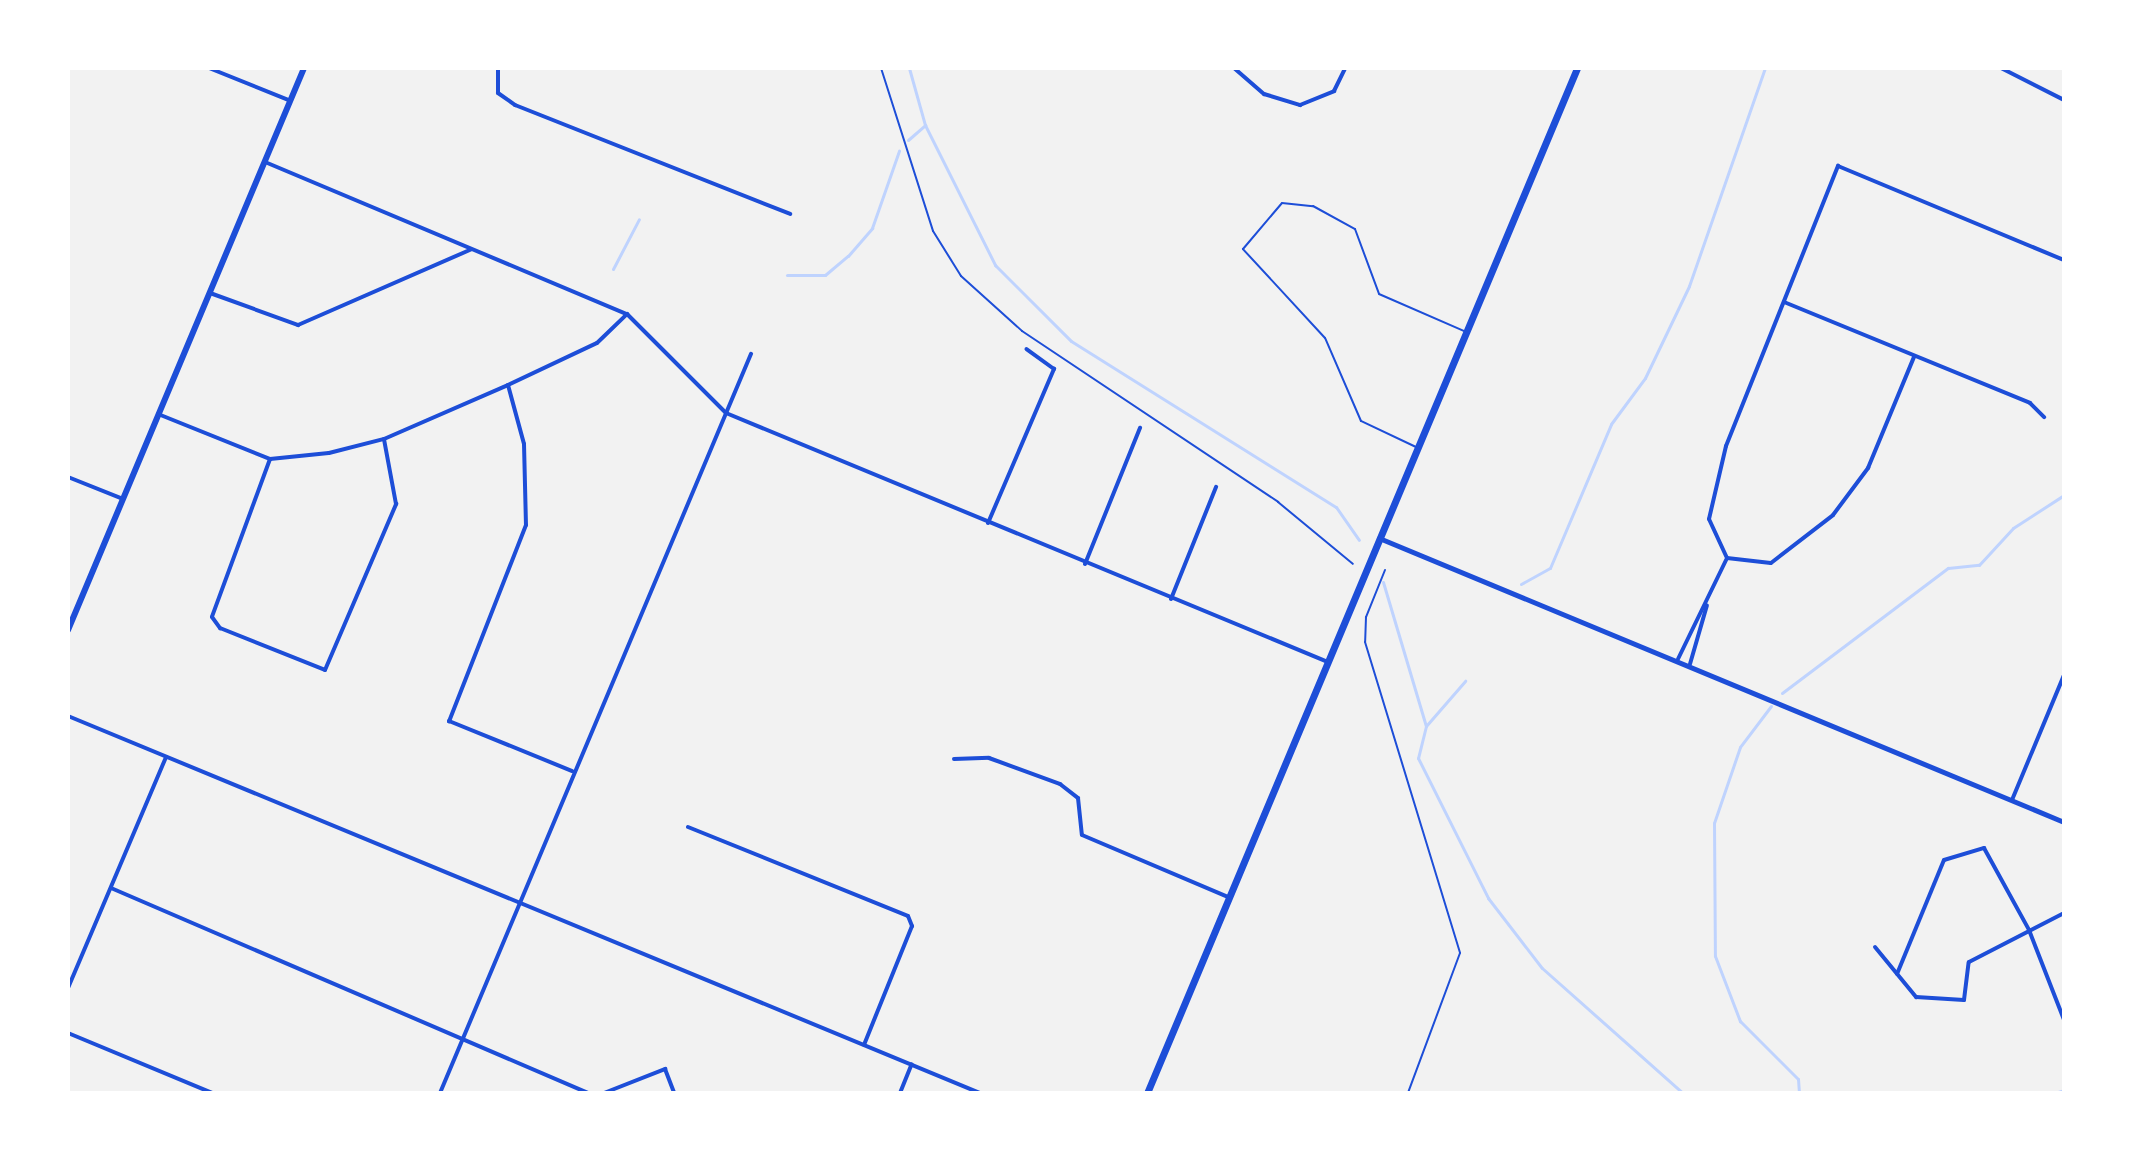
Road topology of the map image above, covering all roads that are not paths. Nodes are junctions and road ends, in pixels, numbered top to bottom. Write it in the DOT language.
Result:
graph roads {
  1 [pos="209,68"];
  2 [pos="304,68"];
  3 [pos="498,68"];
  4 [pos="1234,68"];
  5 [pos="1345,68"];
  6 [pos="1577,68"];
  7 [pos="2001,68"];
  8 [pos="2064,100"];
  9 [pos="291,101"];
  10 [pos="265,162"];
  11 [pos="790,214"];
  12 [pos="470,250"];
  13 [pos="2064,260"];
  14 [pos="208,292"];
  15 [pos="1784,302"];
  16 [pos="627,314"];
  17 [pos="1466,332"];
  18 [pos="1026,349"];
  19 [pos="751,354"];
  20 [pos="1914,357"];
  21 [pos="508,385"];
  22 [pos="726,413"];
  23 [pos="158,414"];
  24 [pos="2044,417"];
  25 [pos="1140,428"];
  26 [pos="384,439"];
  27 [pos="1417,447"];
  28 [pos="270,459"];
  29 [pos="68,477"];
  30 [pos="1216,487"];
  31 [pos="123,499"];
  32 [pos="988,523"];
  33 [pos="1379,538"];
  34 [pos="1727,558"];
  35 [pos="1085,564"];
  36 [pos="1171,599"];
  37 [pos="1708,603"];
  38 [pos="68,630"];
  39 [pos="1678,659"];
  40 [pos="1328,662"];
  41 [pos="1690,664"];
  42 [pos="2064,675"];
  43 [pos="68,716"];
  44 [pos="166,757"];
  45 [pos="954,759"];
  46 [pos="572,771"];
  47 [pos="2012,800"];
  48 [pos="2064,822"];
  49 [pos="688,827"];
  50 [pos="111,888"];
  51 [pos="1228,897"];
  52 [pos="519,904"];
  53 [pos="2064,913"];
  54 [pos="2029,930"];
  55 [pos="1875,947"];
  56 [pos="1897,974"];
  57 [pos="68,988"];
  58 [pos="2064,1020"];
  59 [pos="68,1033"];
  60 [pos="464,1036"];
  61 [pos="864,1045"];
  62 [pos="912,1064"];
  63 [pos="212,1093"];
  64 [pos="440,1093"];
  65 [pos="588,1093"];
  66 [pos="604,1093"];
  67 [pos="674,1093"];
  68 [pos="900,1093"];
  69 [pos="980,1093"];
  70 [pos="1147,1093"];
  1 -- 9 [label="street"];
  2 -- 9 [label="main road"];
  3 -- 11 [label="street"];
  4 -- 5 [label="street"];
  6 -- 17 [label="main road"];
  7 -- 8 [label="street"];
  9 -- 10 [label="main road"];
  10 -- 12 [label="street"];
  10 -- 14 [label="main road"];
  12 -- 14 [label="street"];
  12 -- 16 [label="street"];
  13 -- 15 [label="street"];
  14 -- 23 [label="main road"];
  15 -- 20 [label="street"];
  15 -- 34 [label="street"];
  16 -- 21 [label="street"];
  16 -- 22 [label="street"];
  17 -- 27 [label="main road"];
  17 -- 27 [label="lane"];
  18 -- 32 [label="street"];
  19 -- 22 [label="street"];
  20 -- 24 [label="street"];
  20 -- 34 [label="street"];
  21 -- 26 [label="street"];
  21 -- 46 [label="street"];
  22 -- 32 [label="street"];
  22 -- 46 [label="street"];
  23 -- 28 [label="street"];
  23 -- 31 [label="main road"];
  25 -- 35 [label="street"];
  26 -- 28 [label="street"];
  26 -- 28 [label="street"];
  27 -- 33 [label="main road"];
  29 -- 31 [label="street"];
  30 -- 36 [label="street"];
  31 -- 38 [label="main road"];
  32 -- 35 [label="street"];
  33 -- 39 [label="street"];
  33 -- 40 [label="main road"];
  34 -- 37 [label="street"];
  35 -- 36 [label="street"];
  36 -- 40 [label="street"];
  37 -- 39 [label="street"];
  37 -- 41 [label="street"];
  39 -- 41 [label="street"];
  40 -- 51 [label="main road"];
  41 -- 47 [label="street"];
  42 -- 47 [label="street"];
  43 -- 44 [label="street"];
  44 -- 50 [label="street"];
  44 -- 52 [label="street"];
  45 -- 51 [label="street"];
  46 -- 52 [label="street"];
  47 -- 48 [label="street"];
  49 -- 61 [label="street"];
  50 -- 57 [label="street"];
  50 -- 60 [label="street"];
  51 -- 70 [label="main road"];
  52 -- 60 [label="street"];
  52 -- 61 [label="street"];
  53 -- 54 [label="street"];
  54 -- 56 [label="street"];
  54 -- 56 [label="street"];
  54 -- 58 [label="street"];
  55 -- 56 [label="street"];
  59 -- 63 [label="street"];
  60 -- 64 [label="street"];
  60 -- 65 [label="street"];
  61 -- 62 [label="street"];
  62 -- 68 [label="street"];
  62 -- 69 [label="street"];
  66 -- 67 [label="street"];
}
